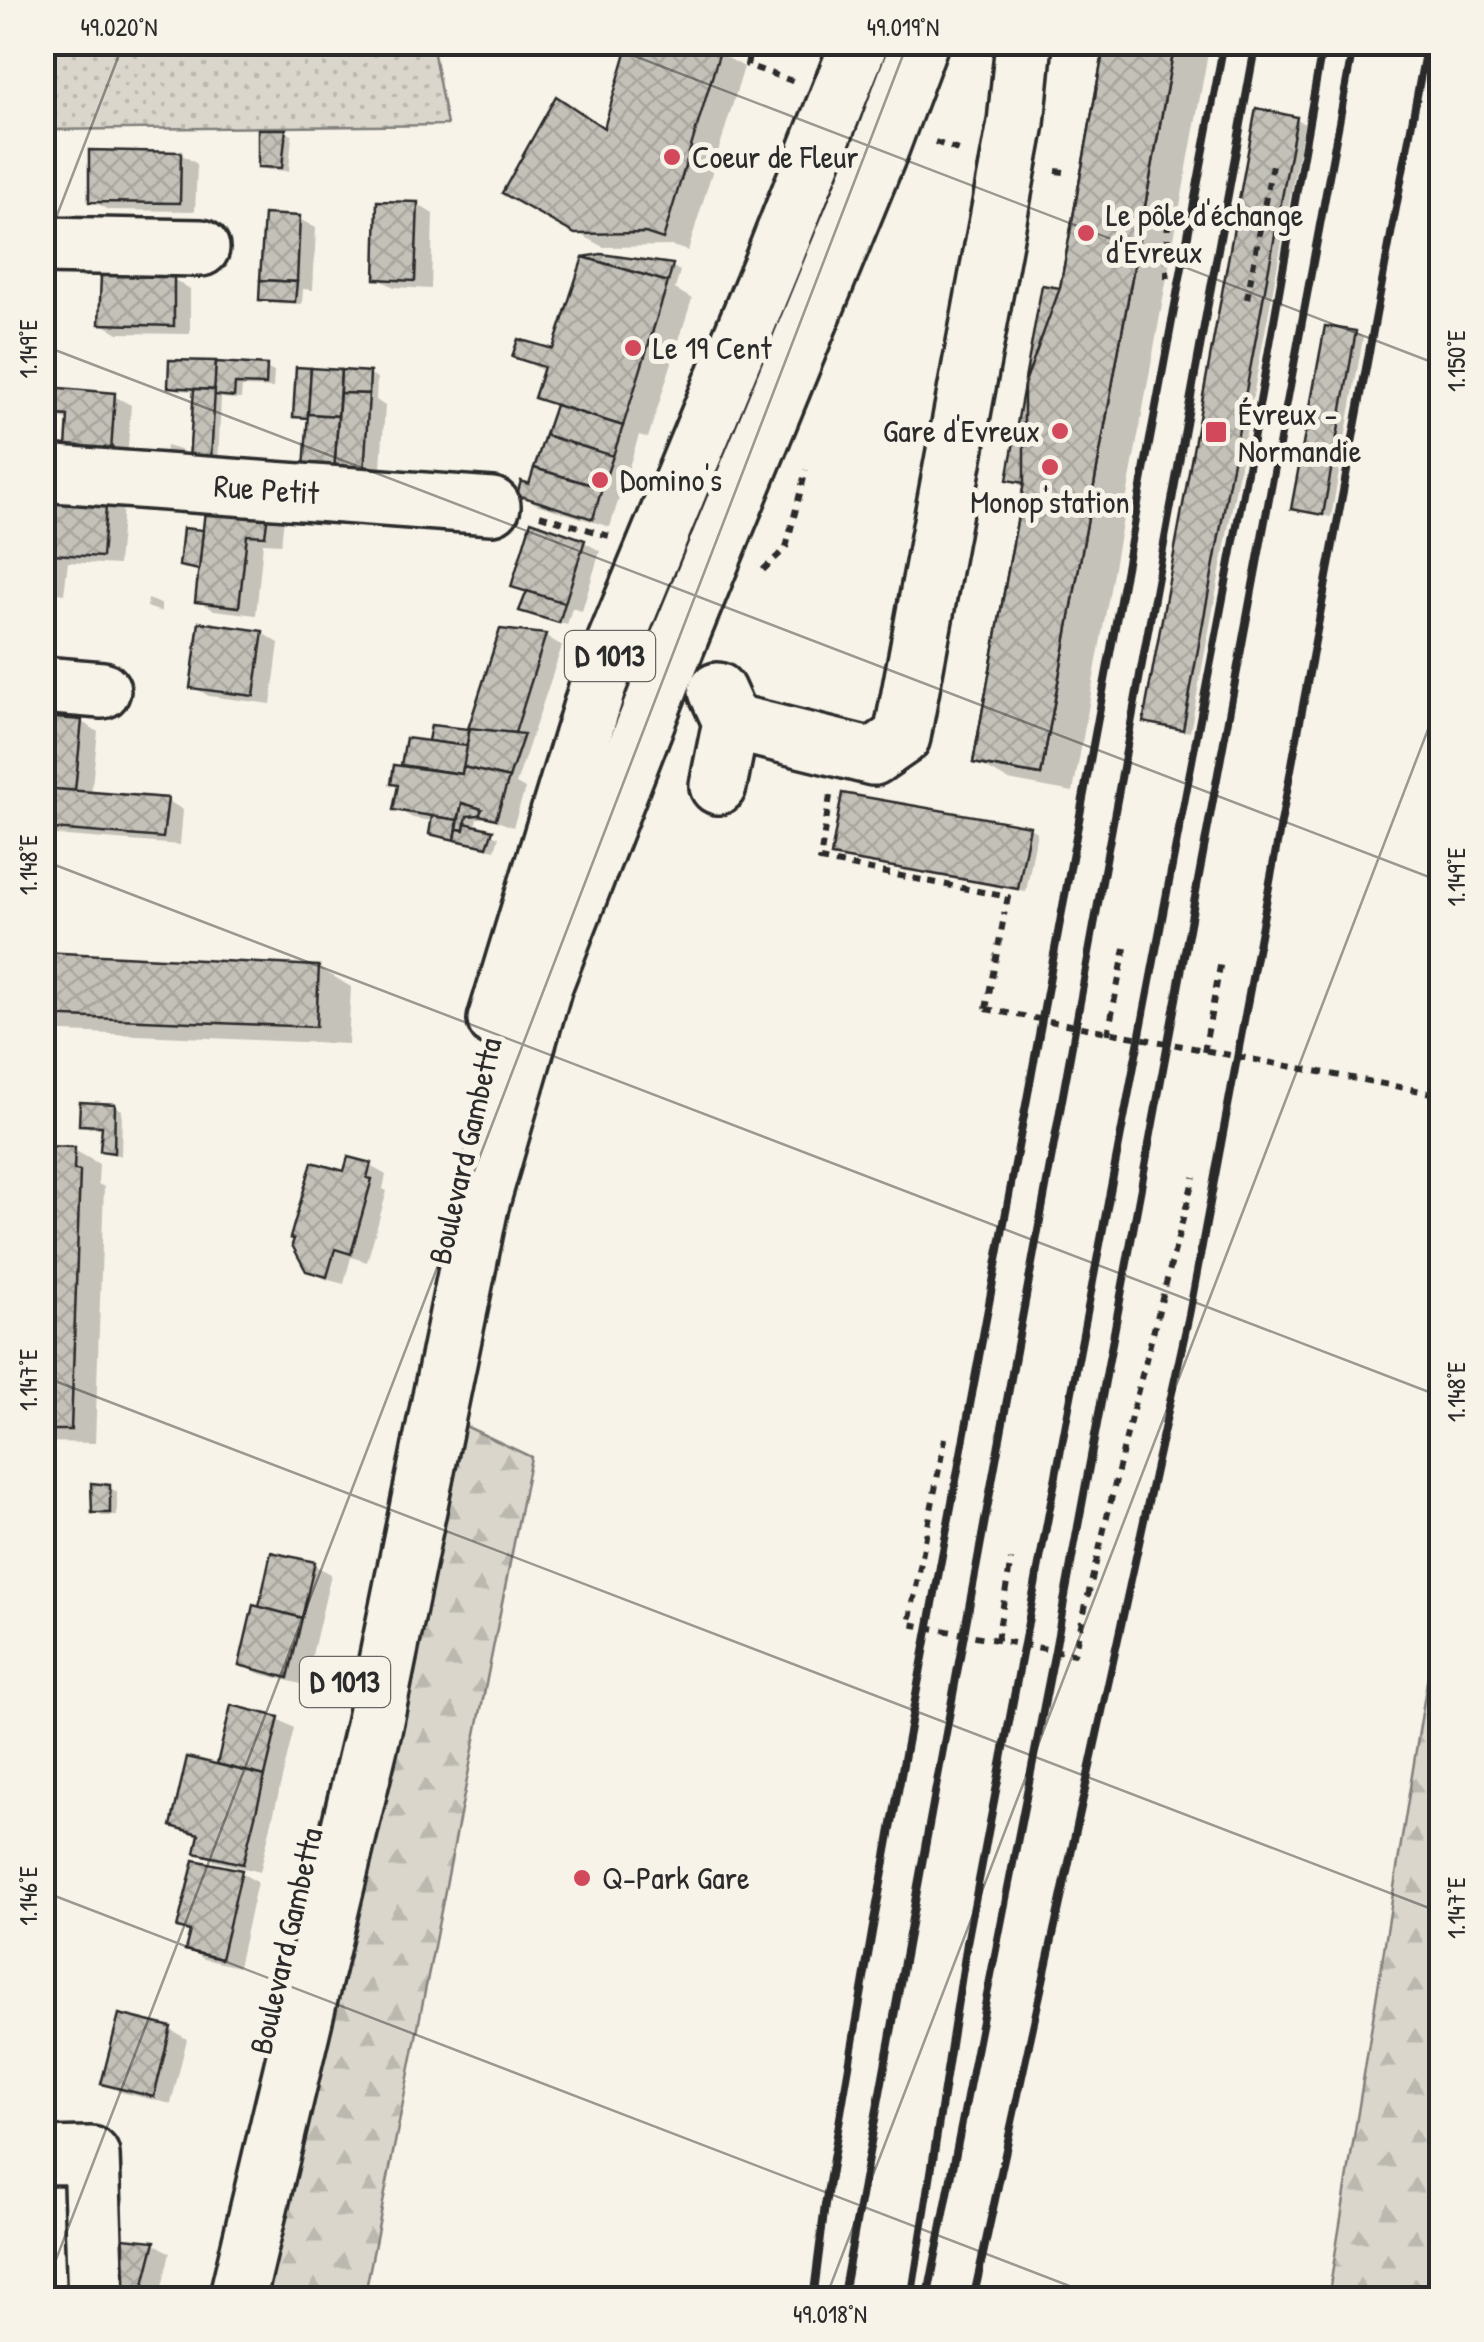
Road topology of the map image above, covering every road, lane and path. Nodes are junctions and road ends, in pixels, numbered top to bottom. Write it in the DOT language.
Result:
graph roads {
  1 [pos="752,42"];
  2 [pos="1024,42"];
  3 [pos="890,46"];
  4 [pos="806,86"];
  5 [pos="1273,159"];
  6 [pos="1168,198"];
  7 [pos="42,245"];
  8 [pos="201,248"];
  9 [pos="773,261"];
  10 [pos="1168,278"];
  11 [pos="1246,298"];
  12 [pos="42,474"];
  13 [pos="492,506"];
  14 [pos="653,550"];
  15 [pos="42,685"];
  16 [pos="102,690"];
  17 [pos="705,694"];
  18 [pos="837,750"];
  19 [pos="718,786"];
  20 [pos="1125,948"];
  21 [pos="1221,960"];
  22 [pos="1108,1034"];
  23 [pos="1204,1052"];
  24 [pos="1442,1094"];
  25 [pos="1194,1177"];
  26 [pos="944,1438"];
  27 [pos="1011,1560"];
  28 [pos="997,1640"];
  29 [pos="42,2156"];
  30 [pos="96,2300"];
  31 [pos="202,2300"];
  32 [pos="236,2300"];
  1 -- 4 [label="path"];
  2 -- 18 [label="main road"];
  3 -- 9 [label="main road, Boulevard Gambetta / D 1013"];
  3 -- 17 [label="main road, D 1013"];
  5 -- 11 [label="path"];
  6 -- 10 [label="path"];
  7 -- 8 [label="main road"];
  9 -- 14 [label="main road, Boulevard Gambetta / D 1013"];
  9 -- 17 [label="main road"];
  12 -- 13 [label="main road, Rue Petit"];
  13 -- 14 [label="path"];
  14 -- 31 [label="main road, Boulevard Gambetta / D 1013"];
  15 -- 16 [label="main road"];
  17 -- 18 [label="main road"];
  17 -- 19 [label="main road"];
  17 -- 32 [label="main road, D 1013"];
  18 -- 22 [label="path, bridge"];
  20 -- 22 [label="path"];
  21 -- 23 [label="path"];
  22 -- 23 [label="path, bridge"];
  23 -- 24 [label="path, bridge"];
  25 -- 28 [label="path"];
  26 -- 28 [label="path"];
  27 -- 28 [label="path"];
  29 -- 30 [label="main road"];
}
